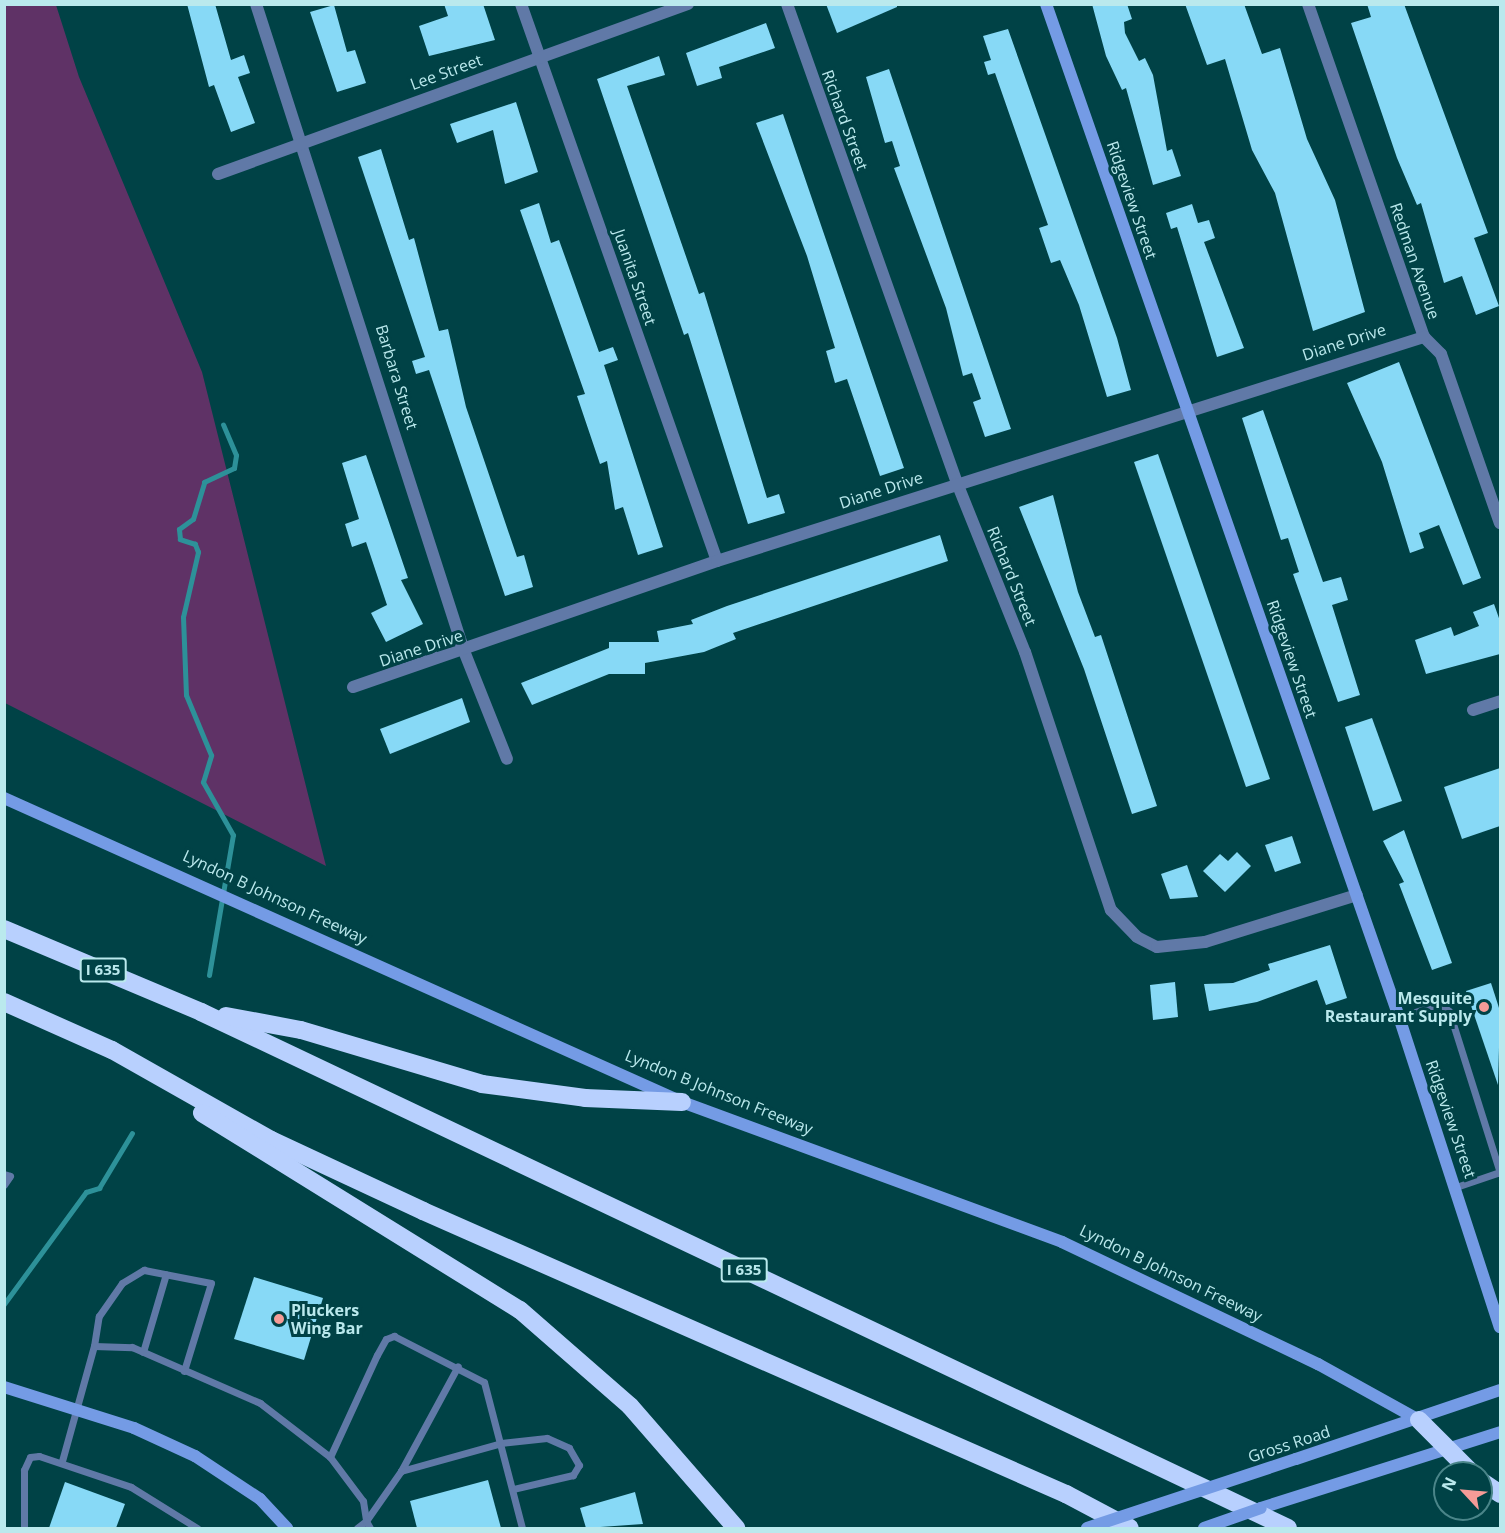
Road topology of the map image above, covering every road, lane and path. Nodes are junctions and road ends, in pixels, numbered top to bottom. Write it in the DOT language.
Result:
graph roads {
  1 [pos="256,4"];
  2 [pos="521,4"];
  3 [pos="688,4"];
  4 [pos="787,4"];
  5 [pos="1046,4"];
  6 [pos="1308,4"];
  7 [pos="539,56"];
  8 [pos="303,145"];
  9 [pos="218,174"];
  10 [pos="1424,337"];
  11 [pos="1188,411"];
  12 [pos="957,483"];
  13 [pos="1500,522"];
  14 [pos="717,561"];
  15 [pos="464,651"];
  16 [pos="353,687"];
  17 [pos="1500,701"];
  18 [pos="1473,710"];
  19 [pos="507,759"];
  20 [pos="4,798"];
  21 [pos="1357,895"];
  22 [pos="4,929"];
  23 [pos="4,1002"];
  24 [pos="201,1012"];
  25 [pos="1399,1017"];
  26 [pos="112,1050"];
  27 [pos="682,1102"];
  28 [pos="1500,1173"];
  29 [pos="4,1174"];
  30 [pos="4,1185"];
  31 [pos="1456,1187"];
  32 [pos="166,1274"];
  33 [pos="1500,1327"];
  34 [pos="94,1346"];
  35 [pos="143,1352"];
  36 [pos="458,1366"];
  37 [pos="184,1371"];
  38 [pos="4,1388"];
  39 [pos="1500,1390"];
  40 [pos="76,1410"];
  41 [pos="1419,1419"];
  42 [pos="1500,1432"];
  43 [pos="501,1443"];
  44 [pos="1444,1450"];
  45 [pos="330,1457"];
  46 [pos="62,1461"];
  47 [pos="1457,1461"];
  48 [pos="401,1471"];
  49 [pos="513,1489"];
  50 [pos="366,1521"];
  51 [pos="24,1528"];
  52 [pos="197,1528"];
  53 [pos="288,1528"];
  54 [pos="357,1528"];
  55 [pos="370,1528"];
  56 [pos="522,1528"];
  57 [pos="736,1528"];
  58 [pos="1087,1528"];
  59 [pos="1130,1528"];
  60 [pos="1204,1528"];
  61 [pos="1288,1528"];
  1 -- 8 [label="street, Barbara Street"];
  2 -- 7 [label="street, Juanita Street"];
  3 -- 7 [label="street, Lee Street"];
  4 -- 12 [label="street, Richard Street"];
  5 -- 11 [label="main road, Ridgeview Street"];
  6 -- 10 [label="street, Redman Avenue"];
  7 -- 8 [label="street, Lee Street"];
  7 -- 14 [label="street, Juanita Street"];
  8 -- 9 [label="street, Lee Street"];
  8 -- 15 [label="street, Barbara Street"];
  10 -- 11 [label="street, Diane Drive"];
  10 -- 13 [label="street, Redman Avenue"];
  11 -- 12 [label="street, Diane Drive"];
  11 -- 21 [label="main road, Ridgeview Street"];
  12 -- 14 [label="street, Diane Drive"];
  12 -- 21 [label="street, Richard Street"];
  14 -- 15 [label="street, Diane Drive"];
  15 -- 16 [label="street, Diane Drive"];
  15 -- 19 [label="street, Barbara Street"];
  17 -- 18 [label="street"];
  20 -- 27 [label="main road, Lyndon B Johnson Freeway"];
  21 -- 25 [label="main road, Ridgeview Street"];
  22 -- 24 [label="highway, I 635"];
  23 -- 26 [label="highway"];
  24 -- 27 [label="highway"];
  24 -- 61 [label="highway, I 635"];
  25 -- 28 [label="lane"];
  25 -- 31 [label="main road, Ridgeview Street"];
  26 -- 57 [label="highway"];
  26 -- 59 [label="highway"];
  27 -- 41 [label="main road, Lyndon B Johnson Freeway"];
  28 -- 31 [label="lane"];
  29 -- 30 [label="lane"];
  31 -- 33 [label="main road, Ridgeview Street"];
  32 -- 34 [label="lane"];
  32 -- 35 [label="lane"];
  32 -- 37 [label="lane"];
  34 -- 35 [label="lane"];
  34 -- 40 [label="lane"];
  35 -- 37 [label="lane"];
  36 -- 43 [label="lane"];
  36 -- 45 [label="lane"];
  36 -- 48 [label="lane"];
  37 -- 45 [label="lane"];
  38 -- 40 [label="main road"];
  39 -- 41 [label="main road, Gross Road"];
  40 -- 46 [label="lane"];
  40 -- 53 [label="main road"];
  41 -- 44 [label="highway"];
  41 -- 58 [label="main road, Gross Road, bridge"];
  42 -- 44 [label="main road"];
  43 -- 48 [label="lane"];
  43 -- 49 [label="lane"];
  43 -- 49 [label="lane"];
  44 -- 47 [label="highway"];
  44 -- 60 [label="main road, bridge"];
  45 -- 50 [label="lane"];
  46 -- 51 [label="lane"];
  46 -- 52 [label="lane"];
  48 -- 50 [label="lane"];
  49 -- 56 [label="lane"];
  50 -- 54 [label="lane"];
  50 -- 55 [label="lane"];
}
